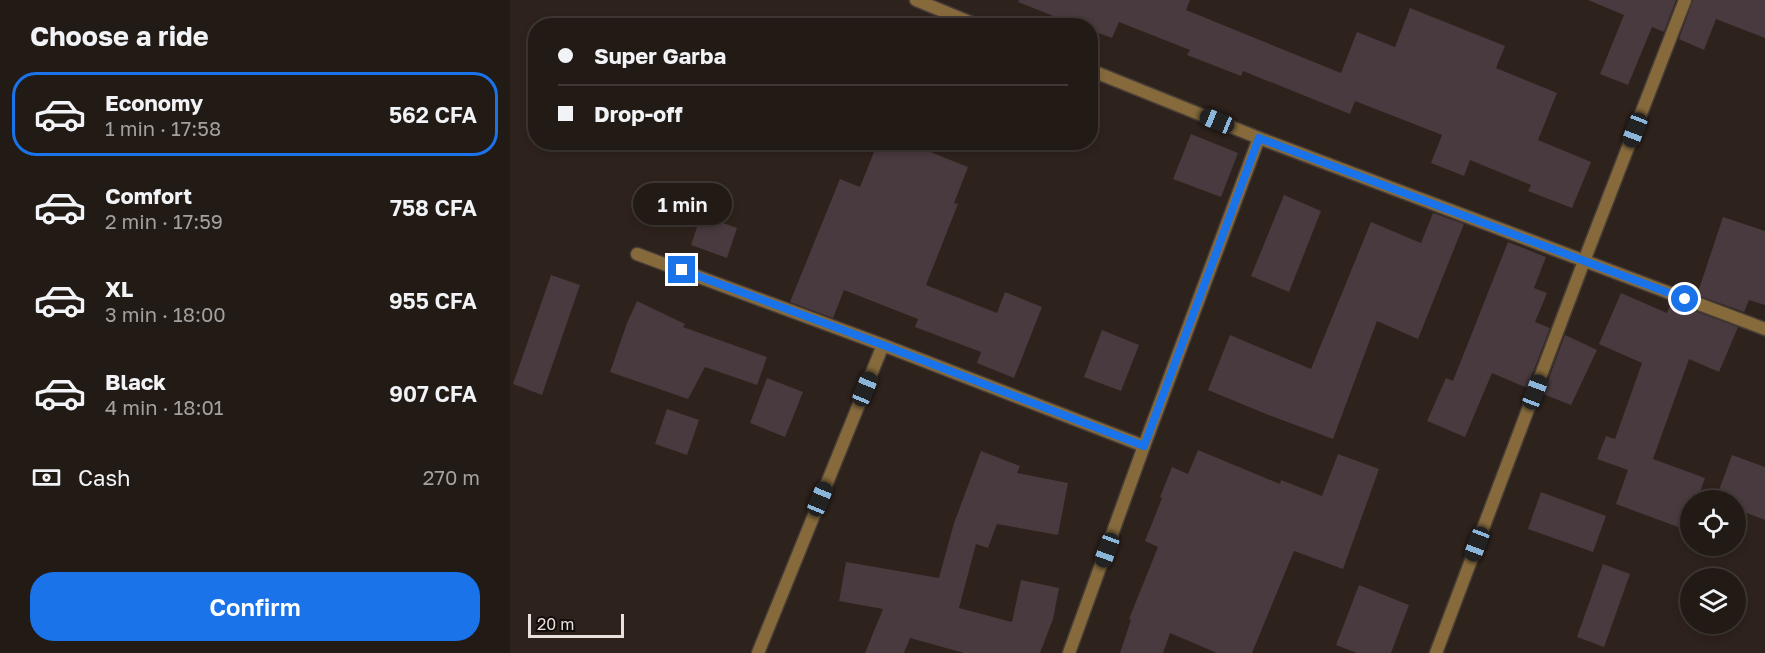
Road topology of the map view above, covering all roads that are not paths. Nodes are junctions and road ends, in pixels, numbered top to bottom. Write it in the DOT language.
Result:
graph roads {
  1 [pos="916,0"];
  2 [pos="1685,0"];
  3 [pos="960,18"];
  4 [pos="1098,73"];
  5 [pos="1259,138"];
  6 [pos="637,254"];
  7 [pos="1584,261"];
  8 [pos="1765,329"];
  9 [pos="883,345"];
  10 [pos="1144,446"];
  11 [pos="758,653"];
  12 [pos="1070,653"];
  13 [pos="1436,653"];
  1 -- 3 [label="street"];
  2 -- 7 [label="street"];
  4 -- 5 [label="street"];
  5 -- 7 [label="street"];
  5 -- 10 [label="street"];
  6 -- 9 [label="street"];
  7 -- 8 [label="street"];
  7 -- 13 [label="street"];
  9 -- 10 [label="street"];
  9 -- 11 [label="street"];
  10 -- 12 [label="street"];
}
